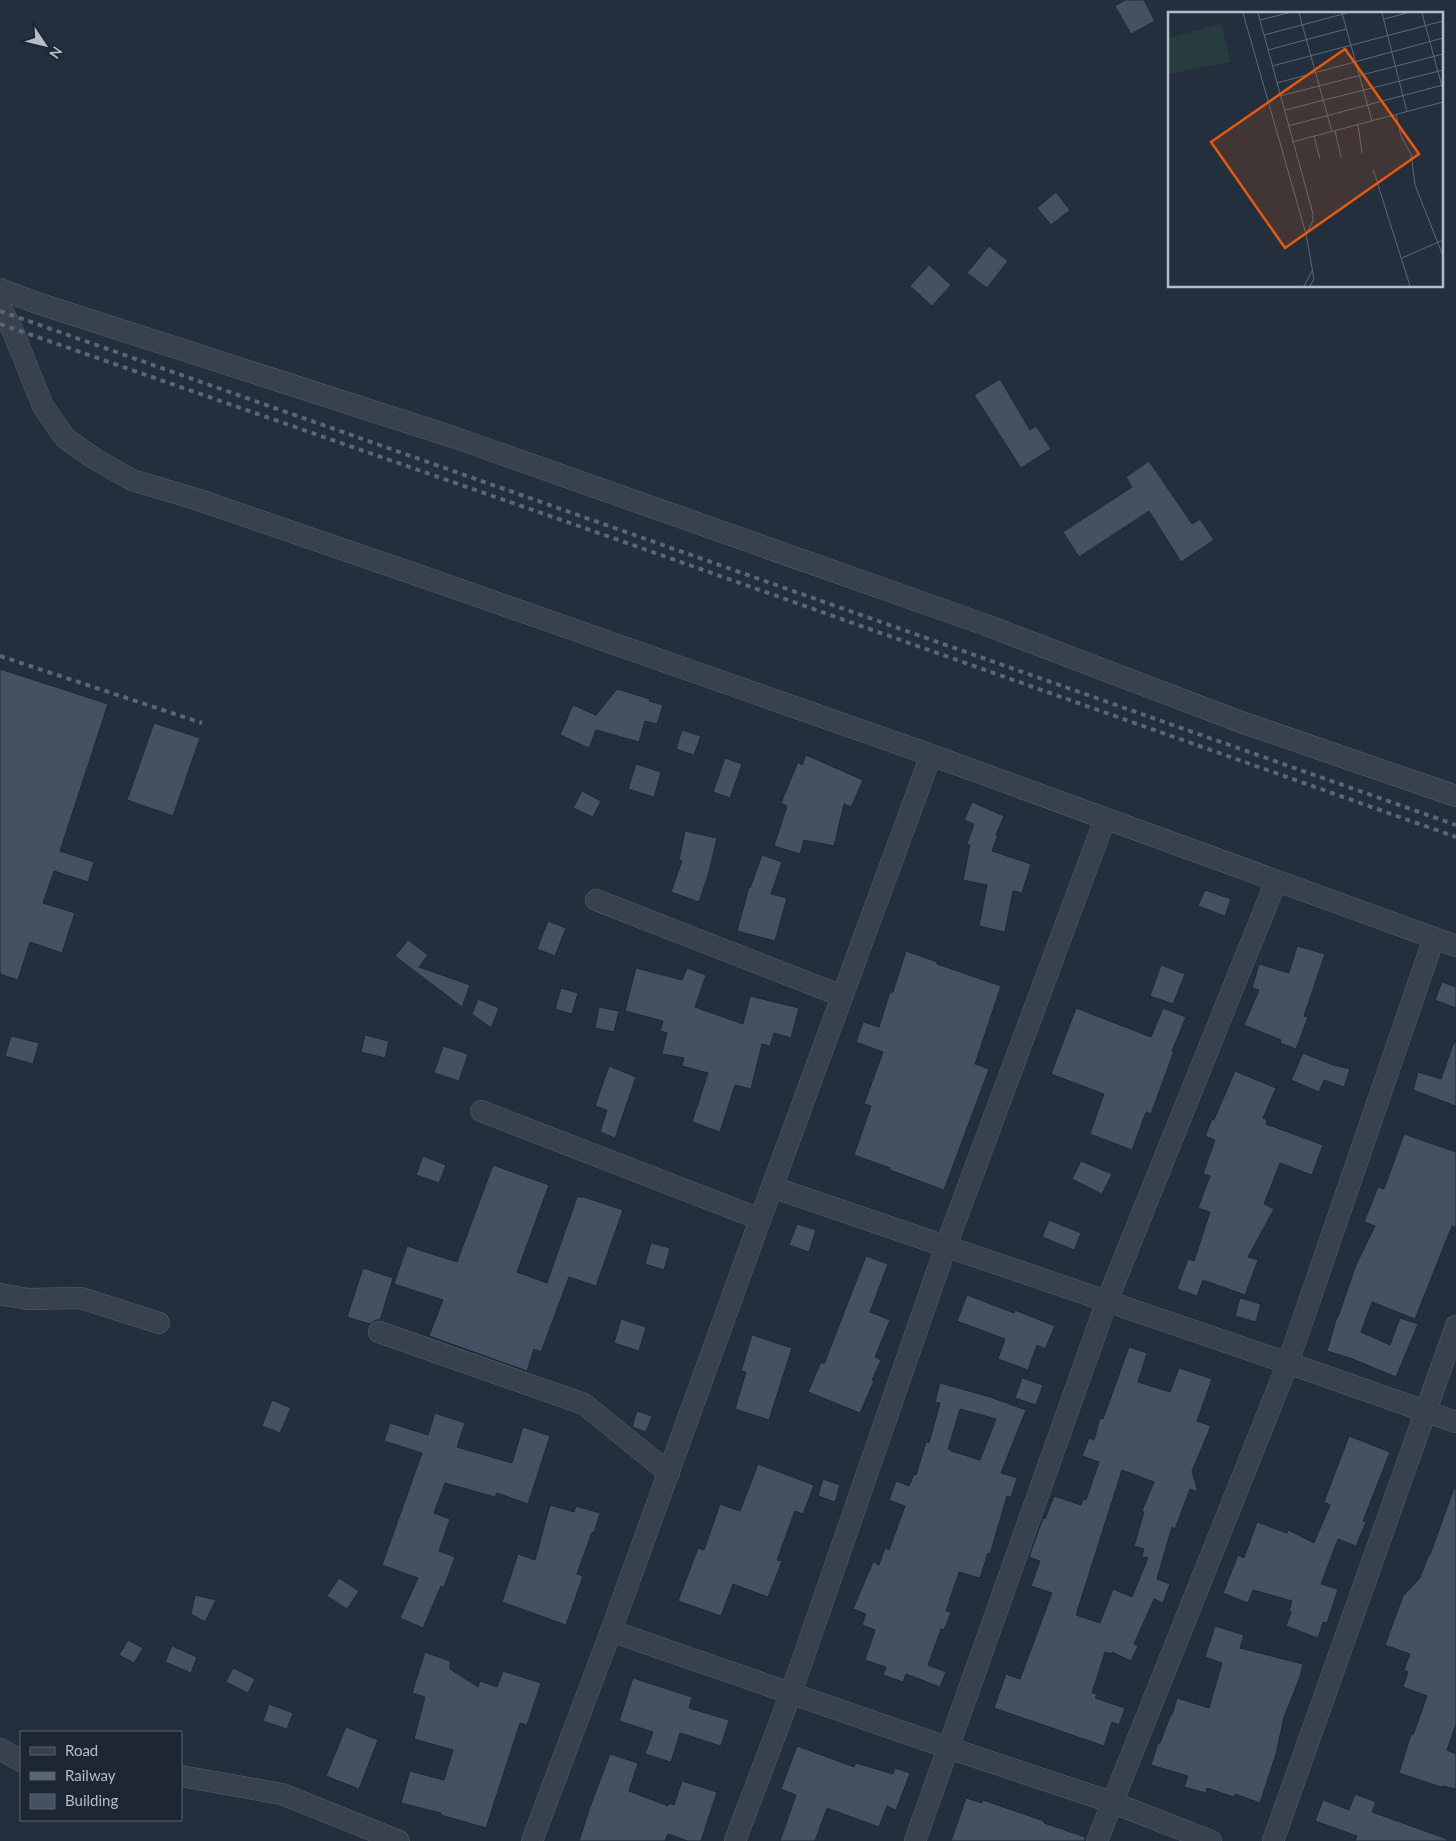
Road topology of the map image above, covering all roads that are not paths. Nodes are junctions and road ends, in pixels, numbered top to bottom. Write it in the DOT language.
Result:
graph roads {
  1 [pos="0,289"];
  2 [pos="0,307"];
  3 [pos="931,755"];
  4 [pos="1456,796"];
  5 [pos="1105,819"];
  6 [pos="1276,881"];
  7 [pos="596,900"];
  8 [pos="1434,938"];
  9 [pos="1456,946"];
  10 [pos="842,996"];
  11 [pos="481,1111"];
  12 [pos="772,1187"];
  13 [pos="760,1219"];
  14 [pos="946,1246"];
  15 [pos="0,1294"];
  16 [pos="1107,1301"];
  17 [pos="159,1323"];
  18 [pos="1456,1326"];
  19 [pos="379,1332"];
  20 [pos="1288,1363"];
  21 [pos="1425,1410"];
  22 [pos="1456,1422"];
  23 [pos="669,1473"];
  24 [pos="611,1632"];
  25 [pos="791,1693"];
  26 [pos="949,1748"];
  27 [pos="0,1749"];
  28 [pos="20,1760"];
  29 [pos="182,1776"];
  30 [pos="1111,1802"];
  31 [pos="399,1841"];
  32 [pos="532,1841"];
  33 [pos="735,1841"];
  34 [pos="915,1841"];
  35 [pos="1097,1841"];
  36 [pos="1211,1841"];
  37 [pos="1272,1841"];
  1 -- 4 [label="street"];
  2 -- 3 [label="street"];
  3 -- 5 [label="street"];
  3 -- 10 [label="street"];
  5 -- 6 [label="street"];
  5 -- 14 [label="street"];
  6 -- 8 [label="street"];
  6 -- 16 [label="street"];
  7 -- 10 [label="street"];
  8 -- 9 [label="street"];
  8 -- 20 [label="street"];
  10 -- 12 [label="street"];
  11 -- 13 [label="street"];
  12 -- 13 [label="street"];
  12 -- 14 [label="street"];
  13 -- 23 [label="street"];
  14 -- 16 [label="street"];
  14 -- 25 [label="street"];
  15 -- 17 [label="street"];
  16 -- 20 [label="street"];
  16 -- 26 [label="street"];
  18 -- 21 [label="street"];
  19 -- 23 [label="street"];
  20 -- 21 [label="street"];
  20 -- 30 [label="street"];
  21 -- 22 [label="street"];
  21 -- 37 [label="street"];
  23 -- 24 [label="street"];
  24 -- 25 [label="street"];
  24 -- 32 [label="street"];
  25 -- 26 [label="street"];
  25 -- 33 [label="street"];
  26 -- 30 [label="street"];
  26 -- 34 [label="street"];
  27 -- 28 [label="street"];
  29 -- 31 [label="street"];
  30 -- 35 [label="street"];
  30 -- 36 [label="street"];
}
